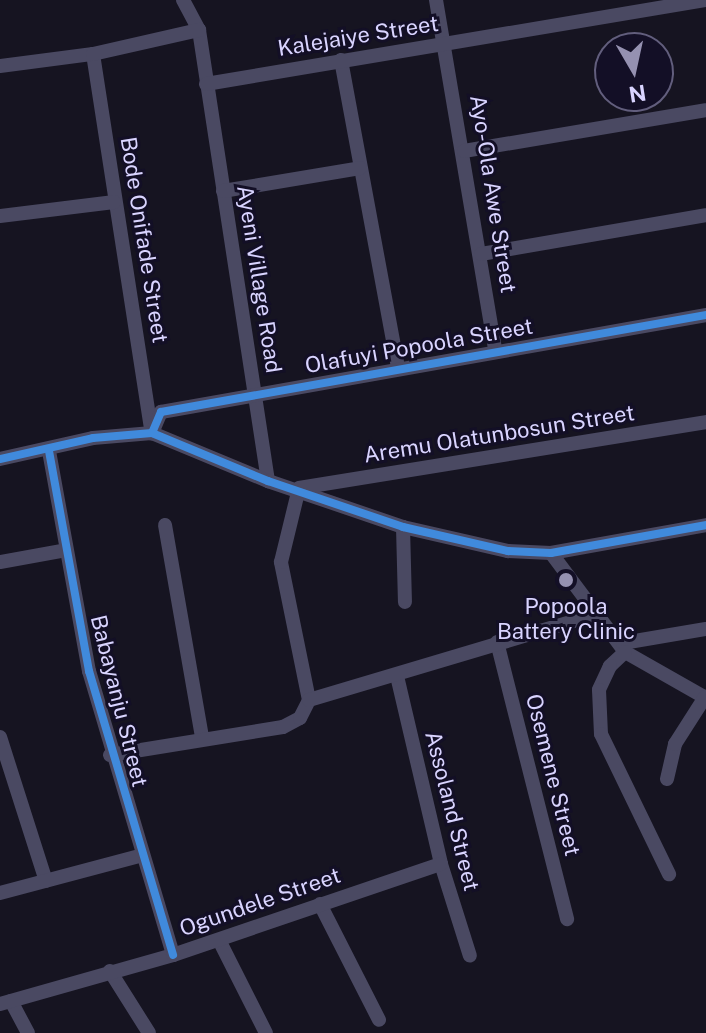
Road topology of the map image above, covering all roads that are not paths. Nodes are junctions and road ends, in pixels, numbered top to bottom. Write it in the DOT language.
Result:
graph roads {
  1 [pos="183,0"];
  2 [pos="706,0"];
  3 [pos="442,2"];
  4 [pos="199,30"];
  5 [pos="447,45"];
  6 [pos="93,54"];
  7 [pos="341,60"];
  8 [pos="0,66"];
  9 [pos="206,84"];
  10 [pos="706,110"];
  11 [pos="464,151"];
  12 [pos="360,168"];
  13 [pos="223,191"];
  14 [pos="114,202"];
  15 [pos="706,215"];
  16 [pos="0,216"];
  17 [pos="481,254"];
  18 [pos="706,315"];
  19 [pos="495,350"];
  20 [pos="398,367"];
  21 [pos="254,393"];
  22 [pos="706,422"];
  23 [pos="152,433"];
  24 [pos="49,451"];
  25 [pos="0,459"];
  26 [pos="268,481"];
  27 [pos="299,488"];
  28 [pos="165,525"];
  29 [pos="706,525"];
  30 [pos="403,527"];
  31 [pos="66,550"];
  32 [pos="551,553"];
  33 [pos="0,562"];
  34 [pos="405,602"];
  35 [pos="601,613"];
  36 [pos="706,629"];
  37 [pos="497,642"];
  38 [pos="624,648"];
  39 [pos="397,676"];
  40 [pos="706,698"];
  41 [pos="309,700"];
  42 [pos="0,737"];
  43 [pos="202,737"];
  44 [pos="110,755"];
  45 [pos="667,779"];
  46 [pos="143,855"];
  47 [pos="441,864"];
  48 [pos="669,874"];
  49 [pos="46,881"];
  50 [pos="0,893"];
  51 [pos="320,904"];
  52 [pos="567,919"];
  53 [pos="219,940"];
  54 [pos="173,955"];
  55 [pos="470,956"];
  56 [pos="110,971"];
  57 [pos="6,1003"];
  58 [pos="379,1020"];
  59 [pos="28,1033"];
  60 [pos="149,1033"];
  61 [pos="266,1033"];
  1 -- 4 [label="street"];
  2 -- 5 [label="street, Kalejaiye Street"];
  3 -- 5 [label="street, Ayo-Ola Awe Street"];
  4 -- 6 [label="street"];
  4 -- 9 [label="street, Ayeni Village Road"];
  5 -- 7 [label="street, Kalejaiye Street"];
  5 -- 11 [label="street, Ayo-Ola Awe Street"];
  6 -- 8 [label="street"];
  6 -- 14 [label="street, Bode Onifade Street"];
  7 -- 9 [label="street, Kalejaiye Street"];
  7 -- 12 [label="street"];
  9 -- 13 [label="street, Ayeni Village Road"];
  10 -- 11 [label="street"];
  11 -- 17 [label="street, Ayo-Ola Awe Street"];
  12 -- 13 [label="street"];
  12 -- 20 [label="street"];
  13 -- 21 [label="street, Ayeni Village Road"];
  14 -- 16 [label="street"];
  14 -- 23 [label="street, Bode Onifade Street"];
  15 -- 17 [label="street"];
  17 -- 19 [label="street, Ayo-Ola Awe Street"];
  18 -- 19 [label="street, Olafuyi Popoola Street"];
  19 -- 20 [label="street, Olafuyi Popoola Street"];
  20 -- 21 [label="street, Olafuyi Popoola Street"];
  21 -- 23 [label="street, Olafuyi Popoola Street"];
  21 -- 26 [label="street, Ayeni Village Road"];
  22 -- 27 [label="street, Aremu Olatunbosun Street"];
  23 -- 24 [label="street"];
  23 -- 26 [label="street"];
  24 -- 25 [label="street"];
  24 -- 31 [label="street, Babayanju Street"];
  26 -- 27 [label="street"];
  27 -- 30 [label="street"];
  27 -- 41 [label="street"];
  28 -- 43 [label="street"];
  29 -- 32 [label="street"];
  30 -- 32 [label="street"];
  30 -- 34 [label="street"];
  31 -- 33 [label="street"];
  31 -- 44 [label="street, Babayanju Street"];
  32 -- 35 [label="street"];
  35 -- 37 [label="street"];
  35 -- 38 [label="street"];
  36 -- 38 [label="street"];
  37 -- 39 [label="street"];
  37 -- 52 [label="street, Osemene Street"];
  38 -- 40 [label="street"];
  38 -- 48 [label="street"];
  39 -- 41 [label="street"];
  39 -- 47 [label="street, Assoland Street"];
  40 -- 45 [label="street"];
  41 -- 43 [label="street"];
  42 -- 49 [label="street"];
  43 -- 44 [label="street"];
  44 -- 46 [label="street, Babayanju Street"];
  46 -- 49 [label="street"];
  46 -- 54 [label="street, Babayanju Street"];
  47 -- 51 [label="street, Ogundele Street"];
  47 -- 55 [label="street, Assoland Street"];
  49 -- 50 [label="street"];
  51 -- 53 [label="street, Ogundele Street"];
  51 -- 58 [label="street"];
  53 -- 54 [label="street, Ogundele Street"];
  53 -- 61 [label="street"];
  54 -- 56 [label="street, Ogundele Street"];
  56 -- 57 [label="street, Ogundele Street"];
  56 -- 60 [label="street"];
  57 -- 59 [label="street"];
}
